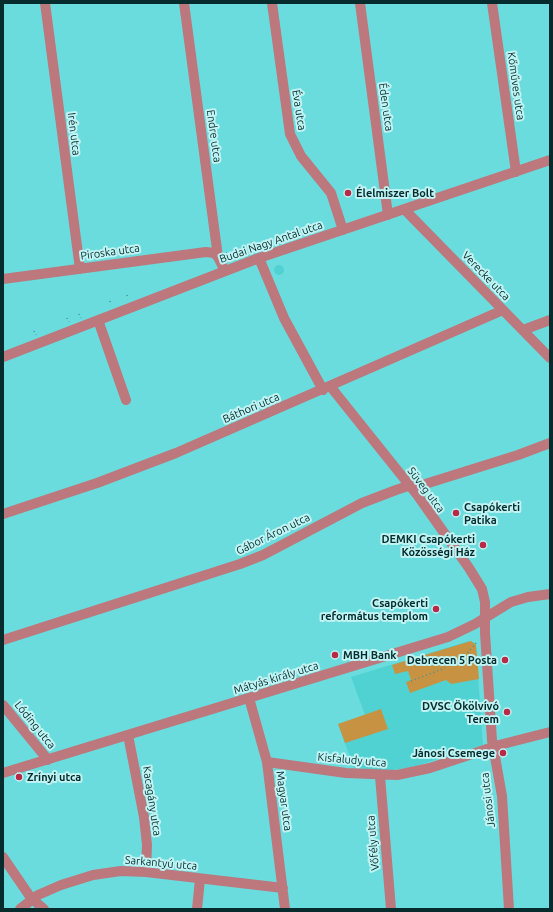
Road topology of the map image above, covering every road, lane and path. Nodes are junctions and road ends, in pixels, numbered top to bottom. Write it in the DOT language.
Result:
graph roads {
  1 [pos="45,3"];
  2 [pos="184,3"];
  3 [pos="272,3"];
  4 [pos="360,3"];
  5 [pos="492,3"];
  6 [pos="550,160"];
  7 [pos="516,172"];
  8 [pos="405,210"];
  9 [pos="388,215"];
  10 [pos="343,230"];
  11 [pos="218,256"];
  12 [pos="248,256"];
  13 [pos="259,258"];
  14 [pos="80,269"];
  15 [pos="225,271"];
  16 [pos="3,279"];
  17 [pos="127,295"];
  18 [pos="129,300"];
  19 [pos="110,302"];
  20 [pos="112,307"];
  21 [pos="502,310"];
  22 [pos="79,314"];
  23 [pos="67,318"];
  24 [pos="81,320"];
  25 [pos="98,320"];
  26 [pos="550,320"];
  27 [pos="70,324"];
  28 [pos="523,330"];
  29 [pos="34,331"];
  30 [pos="36,337"];
  31 [pos="3,357"];
  32 [pos="550,358"];
  33 [pos="326,388"];
  34 [pos="126,400"];
  35 [pos="550,443"];
  36 [pos="408,486"];
  37 [pos="3,514"];
  38 [pos="477,549"];
  39 [pos="471,553"];
  40 [pos="550,594"];
  41 [pos="485,617"];
  42 [pos="3,640"];
  43 [pos="476,644"];
  44 [pos="460,662"];
  45 [pos="445,668"];
  46 [pos="411,681"];
  47 [pos="249,698"];
  48 [pos="3,705"];
  49 [pos="550,732"];
  50 [pos="128,735"];
  51 [pos="493,748"];
  52 [pos="48,760"];
  53 [pos="266,762"];
  54 [pos="3,774"];
  55 [pos="380,776"];
  56 [pos="3,857"];
  57 [pos="146,872"];
  58 [pos="200,879"];
  59 [pos="283,888"];
  60 [pos="32,899"];
  61 [pos="20,909"];
  62 [pos="44,909"];
  63 [pos="197,909"];
  64 [pos="285,909"];
  65 [pos="391,909"];
  66 [pos="509,909"];
  1 -- 14 [label="street, Irén utca"];
  2 -- 11 [label="street, Endre utca"];
  3 -- 10 [label="street, Éva utca"];
  4 -- 9 [label="street, Éden utca"];
  5 -- 7 [label="street, Kőműves utca"];
  6 -- 7 [label="street, Budai Nagy Antal utca"];
  7 -- 8 [label="street, Budai Nagy Antal utca"];
  8 -- 9 [label="street, Budai Nagy Antal utca"];
  8 -- 21 [label="street, Verecke utca"];
  9 -- 10 [label="street, Budai Nagy Antal utca"];
  10 -- 13 [label="street, Budai Nagy Antal utca"];
  11 -- 12 [label="path"];
  11 -- 14 [label="street, Piroska utca"];
  11 -- 15 [label="street, Endre utca"];
  13 -- 15 [label="street, Budai Nagy Antal utca"];
  13 -- 33 [label="street, Süveg utca"];
  14 -- 16 [label="street, Piroska utca"];
  15 -- 25 [label="street, Budai Nagy Antal utca"];
  17 -- 18 [label="path"];
  19 -- 20 [label="path"];
  21 -- 28 [label="street, Verecke utca"];
  21 -- 33 [label="street, Báthori utca"];
  22 -- 24 [label="path"];
  23 -- 27 [label="path"];
  25 -- 31 [label="street, Budai Nagy Antal utca"];
  25 -- 34 [label="street"];
  26 -- 28 [label="street"];
  28 -- 32 [label="street, Verecke utca"];
  29 -- 30 [label="path"];
  33 -- 36 [label="street, Süveg utca"];
  33 -- 37 [label="street, Báthori utca"];
  35 -- 36 [label="street, Gábor Áron utca"];
  36 -- 41 [label="street, Süveg utca"];
  36 -- 42 [label="street, Gábor Áron utca"];
  38 -- 39 [label="path"];
  40 -- 41 [label="street, Mátyás király utca"];
  41 -- 47 [label="street, Mátyás király utca"];
  41 -- 51 [label="street, Jánosi utca"];
  43 -- 44 [label="path"];
  45 -- 46 [label="path"];
  47 -- 50 [label="street, Mátyás király utca"];
  47 -- 53 [label="street, Magyar utca"];
  48 -- 52 [label="street, Lóding utca"];
  49 -- 51 [label="street, Kisfaludy utca"];
  50 -- 52 [label="street, Mátyás király utca"];
  50 -- 57 [label="street, Kacagány utca"];
  51 -- 55 [label="street, Kisfaludy utca"];
  51 -- 66 [label="street, Jánosi utca"];
  52 -- 54 [label="street, Mátyás király utca"];
  53 -- 55 [label="street, Kisfaludy utca"];
  53 -- 59 [label="street, Magyar utca"];
  55 -- 65 [label="street, Vőfély utca"];
  56 -- 60 [label="street"];
  57 -- 58 [label="street, Sarkantyú utca"];
  57 -- 60 [label="street, Sarkantyú utca"];
  58 -- 59 [label="street, Sarkantyú utca"];
  58 -- 63 [label="street"];
  59 -- 64 [label="street, Magyar utca"];
  60 -- 61 [label="street, Sarkantyú utca"];
  60 -- 62 [label="street"];
}
